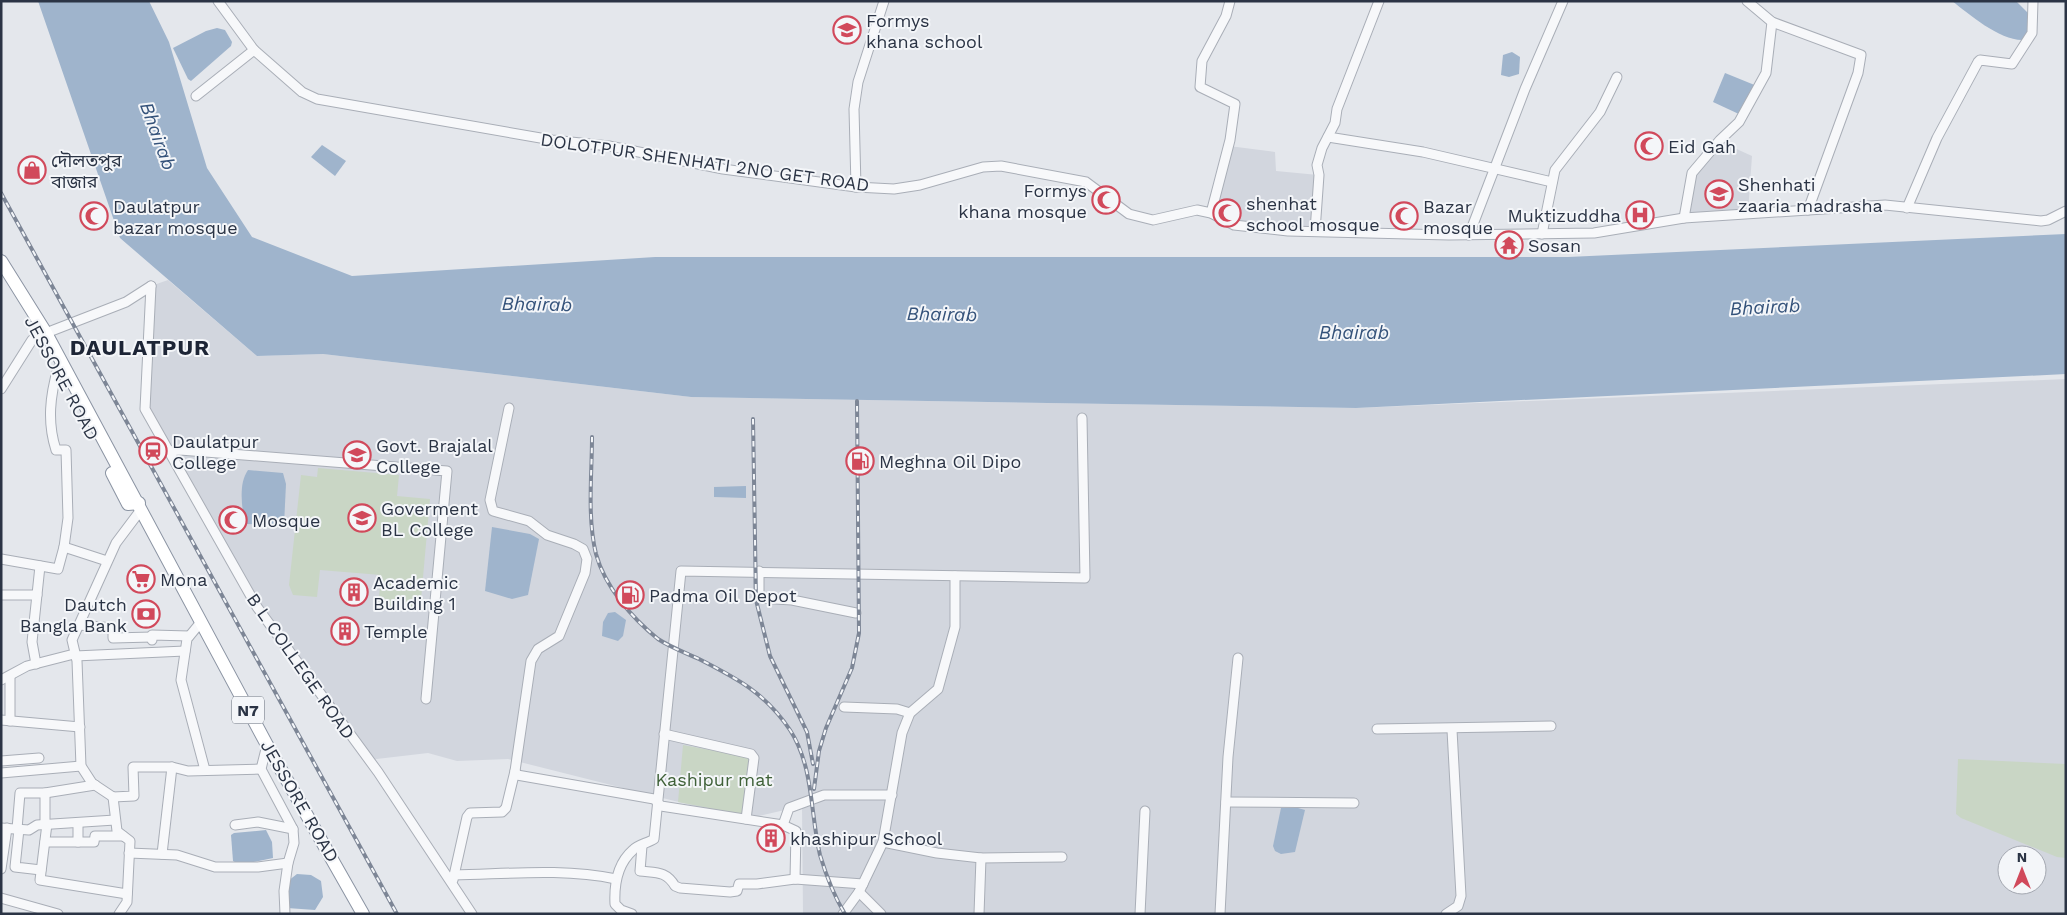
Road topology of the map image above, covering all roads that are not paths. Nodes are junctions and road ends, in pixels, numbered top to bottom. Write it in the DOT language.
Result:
graph roads {
  1 [pos="218,1"];
  2 [pos="884,1"];
  3 [pos="1230,1"];
  4 [pos="1379,1"];
  5 [pos="1563,1"];
  6 [pos="2033,1"];
  7 [pos="1753,3"];
  8 [pos="1772,22"];
  9 [pos="254,50"];
  10 [pos="1617,77"];
  11 [pos="196,96"];
  12 [pos="1328,137"];
  13 [pos="1496,167"];
  14 [pos="1552,182"];
  15 [pos="856,186"];
  16 [pos="1907,208"];
  17 [pos="1808,210"];
  18 [pos="2066,211"];
  19 [pos="1212,213"];
  20 [pos="1684,218"];
  21 [pos="1315,231"];
  22 [pos="1542,234"];
  23 [pos="1469,235"];
  24 [pos="1,261"];
  25 [pos="1,271"];
  26 [pos="45,336"];
  27 [pos="58,368"];
  28 [pos="6,376"];
  29 [pos="1,389"];
  30 [pos="509,408"];
  31 [pos="1082,418"];
  32 [pos="170,451"];
  33 [pos="140,507"];
  34 [pos="64,547"];
  35 [pos="1,559"];
  36 [pos="108,561"];
  37 [pos="40,566"];
  38 [pos="760,571"];
  39 [pos="954,576"];
  40 [pos="1,595"];
  41 [pos="37,595"];
  42 [pos="856,613"];
  43 [pos="201,622"];
  44 [pos="79,625"];
  45 [pos="189,636"];
  46 [pos="152,637"];
  47 [pos="153,651"];
  48 [pos="185,651"];
  49 [pos="75,655"];
  50 [pos="1238,658"];
  51 [pos="36,664"];
  52 [pos="10,676"];
  53 [pos="1,680"];
  54 [pos="426,699"];
  55 [pos="844,707"];
  56 [pos="910,713"];
  57 [pos="6,720"];
  58 [pos="1551,726"];
  59 [pos="80,727"];
  60 [pos="1377,729"];
  61 [pos="1452,730"];
  62 [pos="664,734"];
  63 [pos="267,745"];
  64 [pos="39,758"];
  65 [pos="1,760"];
  66 [pos="81,766"];
  67 [pos="172,767"];
  68 [pos="261,769"];
  69 [pos="205,770"];
  70 [pos="514,771"];
  71 [pos="1,773"];
  72 [pos="95,785"];
  73 [pos="45,793"];
  74 [pos="892,795"];
  75 [pos="113,797"];
  76 [pos="1226,802"];
  77 [pos="657,803"];
  78 [pos="1354,803"];
  79 [pos="1144,811"];
  80 [pos="746,819"];
  81 [pos="115,820"];
  82 [pos="78,822"];
  83 [pos="46,824"];
  84 [pos="235,825"];
  85 [pos="783,825"];
  86 [pos="11,828"];
  87 [pos="293,829"];
  88 [pos="123,836"];
  89 [pos="45,842"];
  90 [pos="78,842"];
  91 [pos="883,842"];
  92 [pos="642,846"];
  93 [pos="129,853"];
  94 [pos="162,854"];
  95 [pos="1062,857"];
  96 [pos="981,858"];
  97 [pos="288,863"];
  98 [pos="1,869"];
  99 [pos="41,870"];
  100 [pos="454,875"];
  101 [pos="795,878"];
  102 [pos="616,879"];
  103 [pos="452,885"];
  104 [pos="861,888"];
  105 [pos="127,894"];
  106 [pos="1,898"];
  107 [pos="58,914"];
  108 [pos="118,914"];
  109 [pos="285,914"];
  110 [pos="362,914"];
  111 [pos="472,914"];
  112 [pos="632,914"];
  113 [pos="843,914"];
  114 [pos="882,914"];
  115 [pos="979,914"];
  116 [pos="1140,914"];
  117 [pos="1220,914"];
  118 [pos="1446,914"];
  1 -- 9 [label="street, DOLOTPUR SHENHATI 2NO GET ROAD"];
  2 -- 15 [label="street"];
  3 -- 19 [label="street"];
  4 -- 12 [label="street"];
  5 -- 13 [label="street"];
  6 -- 16 [label="street"];
  7 -- 8 [label="street"];
  8 -- 17 [label="street"];
  8 -- 20 [label="street"];
  9 -- 11 [label="street"];
  9 -- 15 [label="street, DOLOTPUR SHENHATI 2NO GET ROAD"];
  10 -- 14 [label="street"];
  12 -- 13 [label="street"];
  12 -- 21 [label="street"];
  13 -- 14 [label="street"];
  13 -- 23 [label="street"];
  14 -- 22 [label="street"];
  15 -- 19 [label="street, DOLOTPUR SHENHATI 2NO GET ROAD"];
  16 -- 17 [label="street, DOLOTPUR SHENHATI 2NO GET ROAD"];
  16 -- 18 [label="street, DOLOTPUR SHENHATI 2NO GET ROAD"];
  17 -- 20 [label="street, DOLOTPUR SHENHATI 2NO GET ROAD"];
  19 -- 21 [label="street, DOLOTPUR SHENHATI 2NO GET ROAD"];
  20 -- 22 [label="street, DOLOTPUR SHENHATI 2NO GET ROAD"];
  21 -- 23 [label="street, DOLOTPUR SHENHATI 2NO GET ROAD"];
  22 -- 23 [label="street, DOLOTPUR SHENHATI 2NO GET ROAD"];
  24 -- 26 [label="highway, JESSORE ROAD / N7"];
  25 -- 26 [label="highway, JESSORE ROAD / N7"];
  26 -- 27 [label="highway, JESSORE ROAD / N7"];
  26 -- 28 [label="street"];
  26 -- 32 [label="street, B L COLLEGE ROAD"];
  26 -- 33 [label="highway, JESSORE ROAD / N7"];
  27 -- 33 [label="highway, JESSORE ROAD / N7"];
  27 -- 34 [label="street"];
  28 -- 29 [label="street"];
  30 -- 70 [label="street"];
  31 -- 39 [label="street"];
  32 -- 54 [label="street"];
  32 -- 103 [label="street, B L COLLEGE ROAD"];
  33 -- 36 [label="street"];
  33 -- 43 [label="highway, JESSORE ROAD / N7"];
  34 -- 36 [label="street"];
  34 -- 37 [label="street"];
  35 -- 37 [label="street"];
  36 -- 44 [label="street"];
  37 -- 41 [label="street"];
  38 -- 39 [label="street"];
  38 -- 42 [label="street"];
  38 -- 62 [label="street"];
  39 -- 56 [label="street"];
  40 -- 41 [label="street"];
  41 -- 51 [label="street"];
  43 -- 45 [label="street"];
  43 -- 63 [label="highway, JESSORE ROAD / N7"];
  44 -- 46 [label="street"];
  44 -- 49 [label="street"];
  45 -- 46 [label="street"];
  45 -- 48 [label="street"];
  46 -- 47 [label="street"];
  47 -- 48 [label="street"];
  47 -- 49 [label="street"];
  48 -- 69 [label="street"];
  49 -- 51 [label="street"];
  49 -- 59 [label="street"];
  50 -- 76 [label="street"];
  51 -- 52 [label="street"];
  52 -- 53 [label="street"];
  52 -- 57 [label="street"];
  55 -- 56 [label="street"];
  56 -- 74 [label="street"];
  57 -- 59 [label="street"];
  58 -- 61 [label="street"];
  59 -- 66 [label="street"];
  60 -- 61 [label="street"];
  61 -- 118 [label="street"];
  62 -- 77 [label="street"];
  62 -- 80 [label="street"];
  63 -- 68 [label="street"];
  63 -- 110 [label="highway, JESSORE ROAD / N7"];
  64 -- 65 [label="street"];
  66 -- 71 [label="street"];
  66 -- 72 [label="street"];
  67 -- 69 [label="street"];
  67 -- 75 [label="street"];
  67 -- 94 [label="street"];
  68 -- 69 [label="street"];
  68 -- 87 [label="street"];
  70 -- 77 [label="street"];
  70 -- 100 [label="street"];
  72 -- 73 [label="street"];
  72 -- 75 [label="street"];
  73 -- 83 [label="street"];
  73 -- 86 [label="street"];
  74 -- 85 [label="street"];
  74 -- 91 [label="street"];
  75 -- 81 [label="street"];
  76 -- 78 [label="street"];
  76 -- 117 [label="street"];
  77 -- 80 [label="street"];
  77 -- 92 [label="street"];
  79 -- 116 [label="street"];
  80 -- 85 [label="street"];
  81 -- 82 [label="street"];
  81 -- 88 [label="street"];
  82 -- 83 [label="street"];
  82 -- 90 [label="street"];
  83 -- 86 [label="street"];
  83 -- 89 [label="street"];
  84 -- 87 [label="street"];
  85 -- 101 [label="street"];
  86 -- 98 [label="street"];
  86 -- 99 [label="street"];
  87 -- 97 [label="street"];
  88 -- 90 [label="street"];
  88 -- 93 [label="street"];
  89 -- 90 [label="street"];
  89 -- 99 [label="street"];
  91 -- 96 [label="street"];
  91 -- 104 [label="street"];
  92 -- 101 [label="street"];
  92 -- 102 [label="street"];
  93 -- 94 [label="street"];
  93 -- 105 [label="street"];
  94 -- 97 [label="street"];
  95 -- 96 [label="street"];
  96 -- 115 [label="street"];
  97 -- 109 [label="street"];
  99 -- 105 [label="street"];
  100 -- 102 [label="street"];
  100 -- 103 [label="street"];
  101 -- 104 [label="street"];
  102 -- 112 [label="street"];
  103 -- 111 [label="street, B L COLLEGE ROAD"];
  104 -- 113 [label="street"];
  104 -- 114 [label="street"];
  105 -- 108 [label="street"];
  106 -- 107 [label="street"];
}
